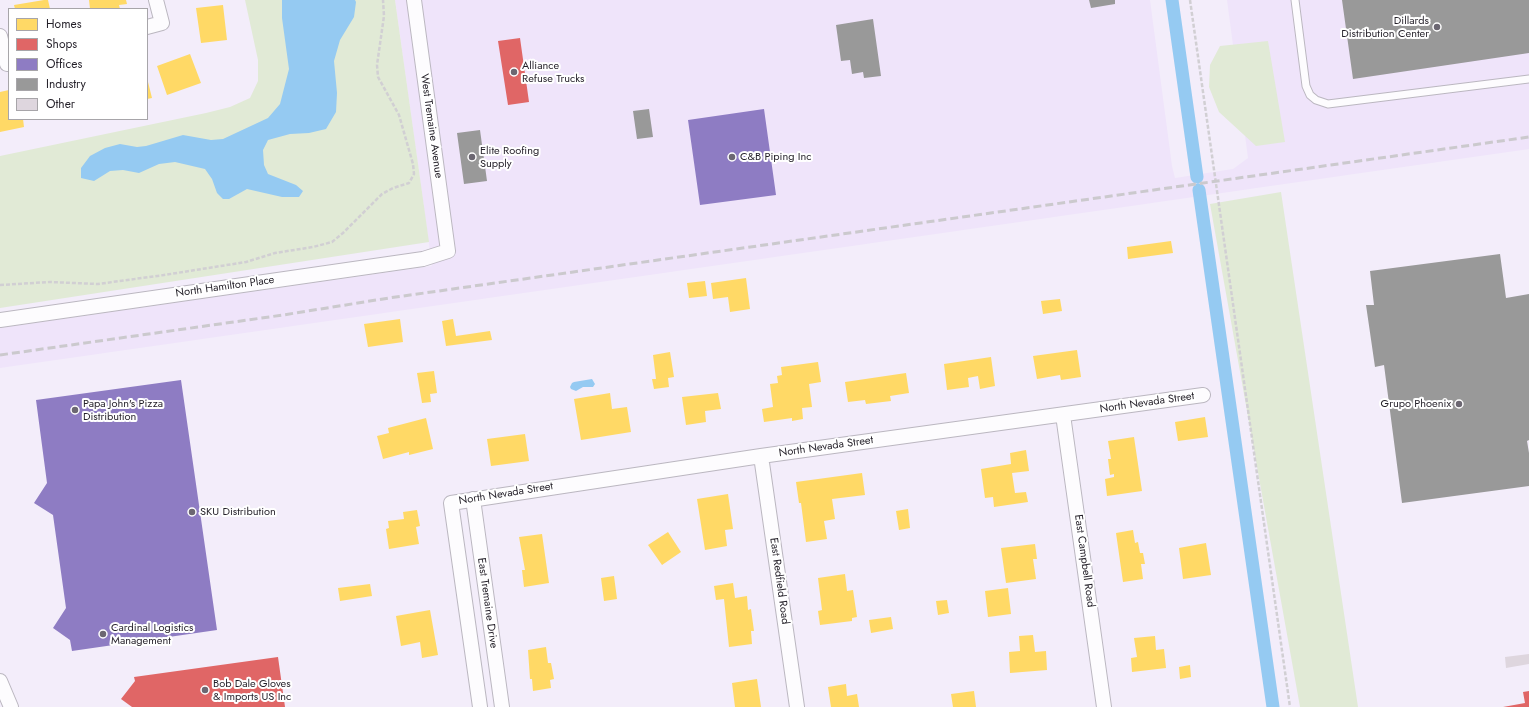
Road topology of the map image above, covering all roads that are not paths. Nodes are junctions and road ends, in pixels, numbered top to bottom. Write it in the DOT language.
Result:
graph roads {
  1 [pos="156,0"];
  2 [pos="414,0"];
  3 [pos="1295,0"];
  4 [pos="148,27"];
  5 [pos="0,36"];
  6 [pos="6,64"];
  7 [pos="1529,79"];
  8 [pos="448,252"];
  9 [pos="0,320"];
  10 [pos="1203,395"];
  11 [pos="1063,415"];
  12 [pos="761,456"];
  13 [pos="473,499"];
  14 [pos="451,503"];
  15 [pos="0,681"];
  16 [pos="11,707"];
  17 [pos="480,707"];
  18 [pos="502,707"];
  19 [pos="798,707"];
  20 [pos="1104,707"];
  1 -- 4 [label="street"];
  2 -- 8 [label="street, West Tremaine Avenue"];
  3 -- 7 [label="lane"];
  5 -- 6 [label="street"];
  8 -- 9 [label="street, North Hamilton Place"];
  10 -- 11 [label="street, North Nevada Street"];
  11 -- 12 [label="street, North Nevada Street"];
  11 -- 20 [label="street, East Campbell Road"];
  12 -- 13 [label="street, North Nevada Street"];
  12 -- 19 [label="street, East Redfield Road"];
  13 -- 14 [label="street, North Nevada Street"];
  13 -- 18 [label="street, East Tremaine Drive"];
  14 -- 17 [label="street, East Tremaine Drive"];
  15 -- 16 [label="street"];
}
